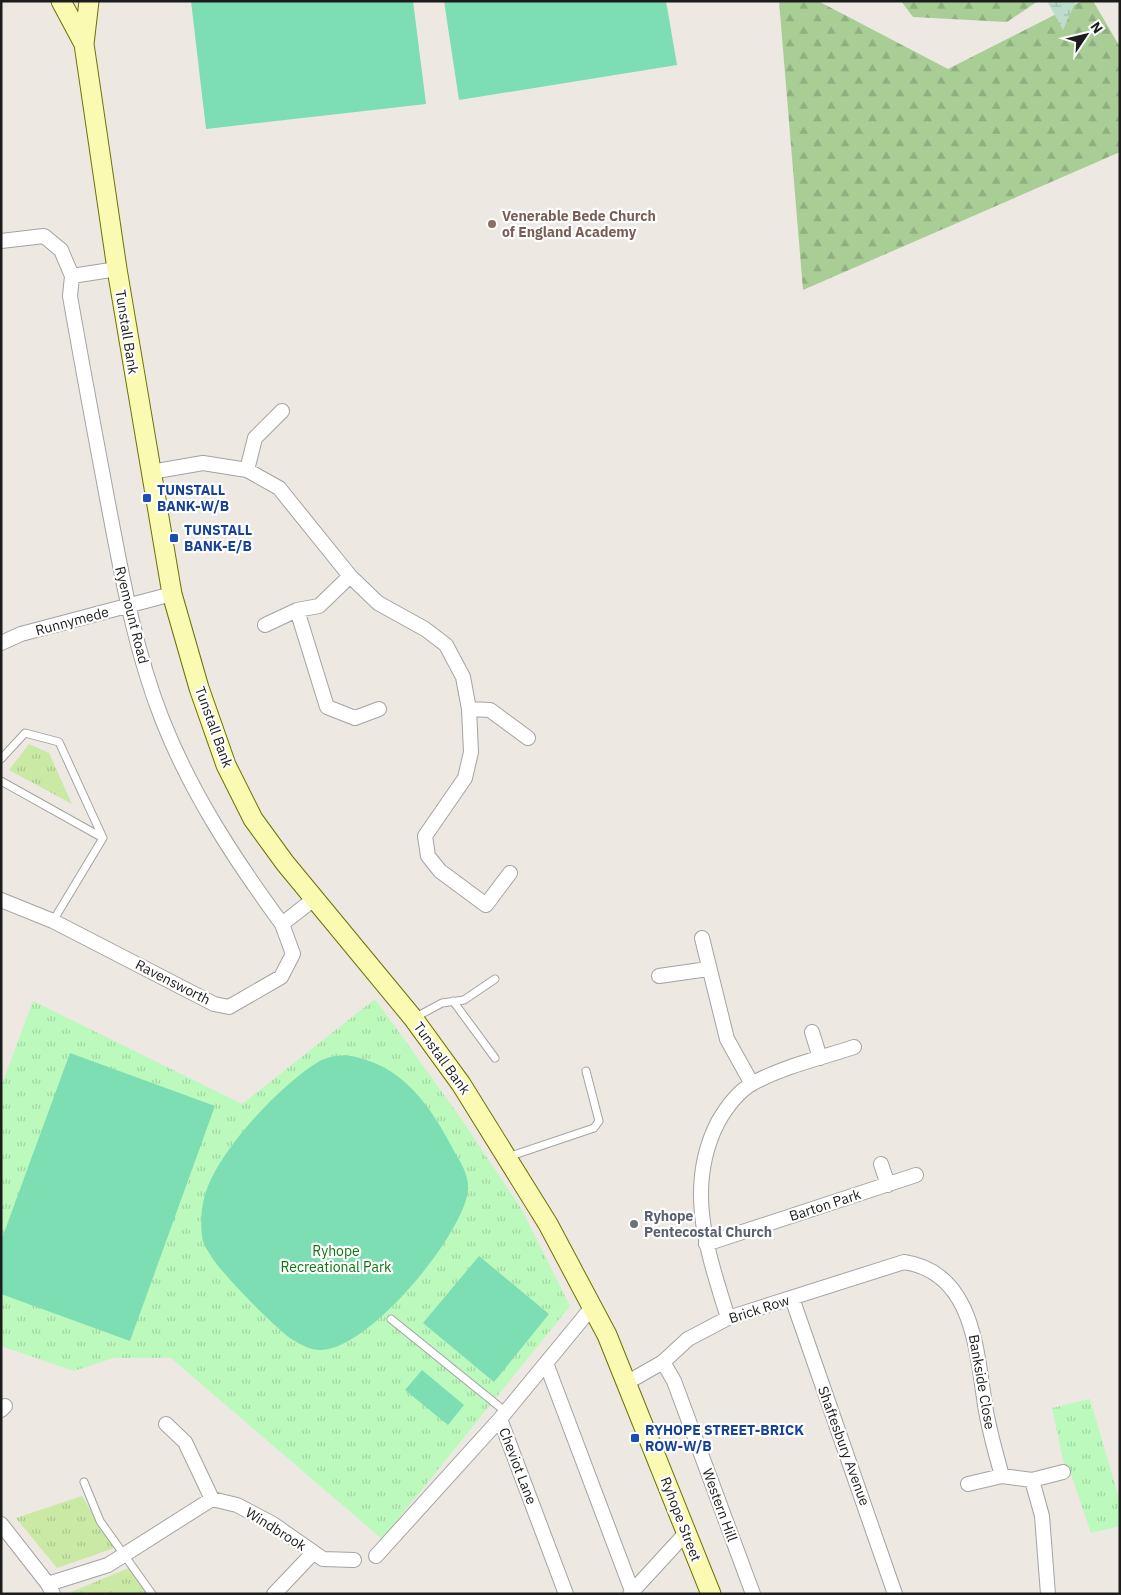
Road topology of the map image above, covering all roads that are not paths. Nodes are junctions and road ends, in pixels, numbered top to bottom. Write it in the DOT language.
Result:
graph roads {
  1 [pos="61,1"];
  2 [pos="89,1"];
  3 [pos="84,44"];
  4 [pos="1,241"];
  5 [pos="117,269"];
  6 [pos="72,276"];
  7 [pos="282,411"];
  8 [pos="247,470"];
  9 [pos="151,472"];
  10 [pos="350,576"];
  11 [pos="172,594"];
  12 [pos="127,606"];
  13 [pos="296,610"];
  14 [pos="265,625"];
  15 [pos="1,643"];
  16 [pos="380,708"];
  17 [pos="469,709"];
  18 [pos="528,738"];
  19 [pos="1,760"];
  20 [pos="1,781"];
  21 [pos="103,838"];
  22 [pos="510,873"];
  23 [pos="314,899"];
  24 [pos="1,900"];
  25 [pos="53,921"];
  26 [pos="282,924"];
  27 [pos="702,938"];
  28 [pos="708,969"];
  29 [pos="659,976"];
  30 [pos="495,979"];
  31 [pos="453,1001"];
  32 [pos="413,1018"];
  33 [pos="812,1032"];
  34 [pos="854,1047"];
  35 [pos="495,1058"];
  36 [pos="820,1058"];
  37 [pos="586,1071"];
  38 [pos="752,1084"];
  39 [pos="508,1157"];
  40 [pos="881,1164"];
  41 [pos="916,1175"];
  42 [pos="888,1184"];
  43 [pos="706,1244"];
  44 [pos="904,1262"];
  45 [pos="792,1298"];
  46 [pos="593,1306"];
  47 [pos="728,1318"];
  48 [pos="391,1319"];
  49 [pos="663,1362"];
  50 [pos="546,1363"];
  51 [pos="628,1382"];
  52 [pos="503,1415"];
  53 [pos="166,1424"];
  54 [pos="1063,1472"];
  55 [pos="1002,1476"];
  56 [pos="1032,1480"];
  57 [pos="84,1482"];
  58 [pos="968,1484"];
  59 [pos="212,1499"];
  60 [pos="1,1524"];
  61 [pos="686,1533"];
  62 [pos="313,1553"];
  63 [pos="124,1555"];
  64 [pos="376,1556"];
  65 [pos="354,1560"];
  66 [pos="51,1589"];
  67 [pos="631,1592"];
  68 [pos="152,1594"];
  69 [pos="274,1594"];
  70 [pos="566,1594"];
  71 [pos="711,1594"];
  72 [pos="753,1594"];
  73 [pos="895,1594"];
  74 [pos="1048,1594"];
  1 -- 3 [label="main road, Tunstall Bank"];
  2 -- 3 [label="main road, Tunstall Bank"];
  3 -- 5 [label="main road, Tunstall Bank"];
  4 -- 6 [label="street"];
  5 -- 6 [label="street"];
  5 -- 9 [label="main road, Tunstall Bank"];
  6 -- 12 [label="street, Ryemount Road"];
  7 -- 8 [label="street"];
  8 -- 9 [label="street"];
  8 -- 10 [label="street"];
  9 -- 11 [label="main road, Tunstall Bank"];
  10 -- 13 [label="street"];
  10 -- 17 [label="street"];
  11 -- 12 [label="street, Runnymede"];
  11 -- 23 [label="main road, Tunstall Bank"];
  12 -- 15 [label="street, Runnymede"];
  12 -- 26 [label="street, Ryemount Road"];
  13 -- 14 [label="street"];
  13 -- 16 [label="street"];
  17 -- 18 [label="street"];
  17 -- 22 [label="street"];
  19 -- 21 [label="lane"];
  20 -- 21 [label="lane"];
  21 -- 25 [label="lane"];
  23 -- 26 [label="street"];
  23 -- 32 [label="main road, Tunstall Bank"];
  24 -- 25 [label="street, Ravensworth"];
  25 -- 26 [label="street, Ravensworth"];
  27 -- 28 [label="street"];
  28 -- 29 [label="street"];
  28 -- 38 [label="street"];
  30 -- 31 [label="lane"];
  31 -- 32 [label="lane"];
  31 -- 35 [label="lane"];
  32 -- 39 [label="main road, Tunstall Bank"];
  33 -- 36 [label="street"];
  34 -- 36 [label="street"];
  36 -- 38 [label="street"];
  37 -- 39 [label="lane"];
  38 -- 43 [label="street"];
  39 -- 46 [label="main road, Tunstall Bank"];
  40 -- 42 [label="street"];
  41 -- 42 [label="street, Barton Park"];
  42 -- 43 [label="street, Barton Park"];
  43 -- 47 [label="street"];
  44 -- 45 [label="street, Brick Row"];
  44 -- 55 [label="street, Bankside Close"];
  45 -- 47 [label="street, Brick Row"];
  45 -- 73 [label="street, Shaftesbury Avenue"];
  46 -- 50 [label="street, Cheviot Lane"];
  46 -- 51 [label="main road, Ryhope Street"];
  47 -- 49 [label="street, Brick Row"];
  48 -- 52 [label="lane"];
  49 -- 51 [label="street, Brick Row"];
  49 -- 72 [label="street, Western Hill"];
  50 -- 52 [label="street, Cheviot Lane"];
  50 -- 67 [label="street"];
  51 -- 61 [label="main road, Ryhope Street"];
  52 -- 64 [label="street"];
  52 -- 70 [label="street, Cheviot Lane"];
  53 -- 59 [label="street"];
  54 -- 56 [label="street"];
  55 -- 56 [label="street"];
  55 -- 58 [label="street"];
  56 -- 74 [label="street"];
  57 -- 63 [label="lane"];
  59 -- 62 [label="street, Windbrook"];
  59 -- 63 [label="street"];
  60 -- 66 [label="street"];
  61 -- 67 [label="street"];
  61 -- 71 [label="main road, Ryhope Street"];
  62 -- 65 [label="street, Windbrook"];
  62 -- 69 [label="street"];
  63 -- 66 [label="street"];
  63 -- 68 [label="lane"];
}
